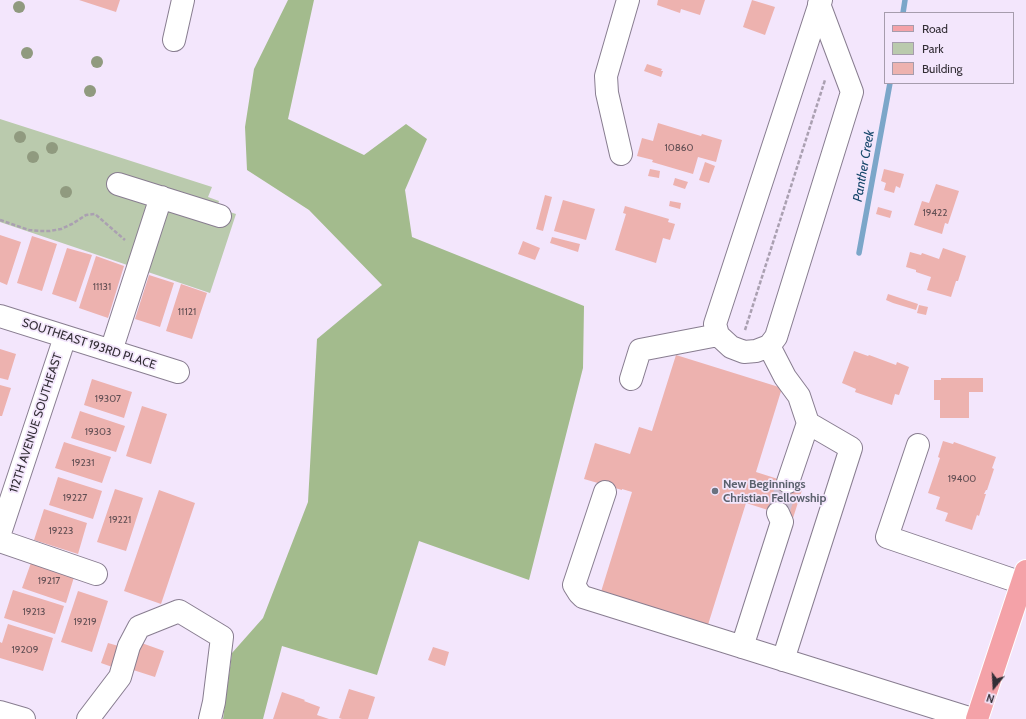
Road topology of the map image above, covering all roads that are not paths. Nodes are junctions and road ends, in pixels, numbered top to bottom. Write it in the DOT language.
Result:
graph roads {
  1 [pos="183,0"];
  2 [pos="628,0"];
  3 [pos="820,2"];
  4 [pos="174,40"];
  5 [pos="621,154"];
  6 [pos="118,184"];
  7 [pos="161,197"];
  8 [pos="220,216"];
  9 [pos="0,316"];
  10 [pos="718,335"];
  11 [pos="65,336"];
  12 [pos="769,346"];
  13 [pos="111,351"];
  14 [pos="178,372"];
  15 [pos="631,379"];
  16 [pos="808,423"];
  17 [pos="918,445"];
  18 [pos="788,482"];
  19 [pos="605,492"];
  20 [pos="778,513"];
  21 [pos="1,529"];
  22 [pos="96,574"];
  23 [pos="1024,577"];
  24 [pos="1020,613"];
  25 [pos="742,647"];
  26 [pos="783,660"];
  27 [pos="0,712"];
  28 [pos="24,719"];
  29 [pos="88,719"];
  30 [pos="210,719"];
  31 [pos="972,719"];
  32 [pos="977,719"];
  1 -- 4 [label="street"];
  2 -- 5 [label="street"];
  3 -- 10 [label="street"];
  3 -- 12 [label="street"];
  6 -- 7 [label="street"];
  7 -- 8 [label="street"];
  7 -- 13 [label="street"];
  9 -- 11 [label="street, SOUTHEAST 193RD PLACE"];
  10 -- 12 [label="street"];
  10 -- 15 [label="street"];
  11 -- 13 [label="street, SOUTHEAST 193RD PLACE"];
  11 -- 21 [label="street, 112TH AVENUE SOUTHEAST"];
  12 -- 16 [label="street"];
  13 -- 14 [label="street, SOUTHEAST 193RD PLACE"];
  16 -- 18 [label="street"];
  16 -- 26 [label="street"];
  17 -- 23 [label="street"];
  19 -- 25 [label="street"];
  20 -- 25 [label="street"];
  21 -- 22 [label="street"];
  23 -- 24 [label="main road"];
  24 -- 32 [label="main road"];
  25 -- 26 [label="street"];
  26 -- 31 [label="street"];
  27 -- 28 [label="street"];
  29 -- 30 [label="street"];
}
